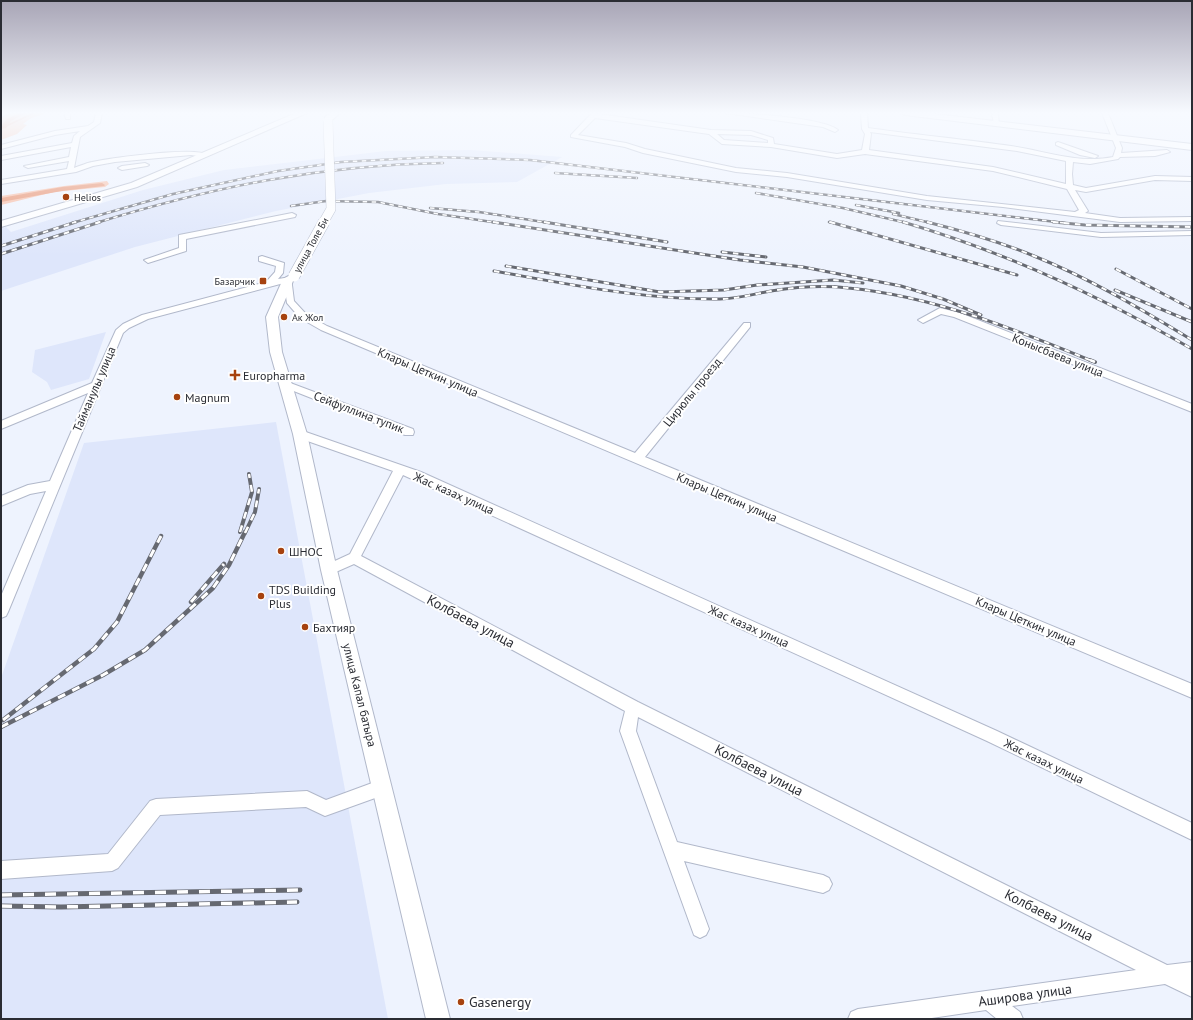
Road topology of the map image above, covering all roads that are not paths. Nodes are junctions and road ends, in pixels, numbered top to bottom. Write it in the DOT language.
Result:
graph roads {
  1 [pos="1070,160"];
  2 [pos="59,161"];
  3 [pos="73,161"];
  4 [pos="117,161"];
  5 [pos="190,161"];
  6 [pos="329,161"];
  7 [pos="690,161"];
  8 [pos="930,161"];
  9 [pos="1079,161"];
  10 [pos="1104,161"];
  11 [pos="28,166"];
  12 [pos="122,168"];
  13 [pos="70,171"];
  14 [pos="1192,179"];
  15 [pos="1,182"];
  16 [pos="1069,187"];
  17 [pos="1077,214"];
  18 [pos="292,215"];
  19 [pos="1192,219"];
  20 [pos="1001,223"];
  21 [pos="1,224"];
  22 [pos="1192,233"];
  23 [pos="262,259"];
  24 [pos="148,260"];
  25 [pos="291,278"];
  26 [pos="269,284"];
  27 [pos="923,320"];
  28 [pos="747,325"];
  29 [pos="285,384"];
  30 [pos="95,386"];
  31 [pos="1192,408"];
  32 [pos="1,425"];
  33 [pos="409,432"];
  34 [pos="300,434"];
  35 [pos="637,459"];
  36 [pos="400,469"];
  37 [pos="54,484"];
  38 [pos="1,501"];
  39 [pos="354,558"];
  40 [pos="329,570"];
  41 [pos="1,612"];
  42 [pos="1192,690"];
  43 [pos="633,707"];
  44 [pos="383,787"];
  45 [pos="1192,832"];
  46 [pos="670,849"];
  47 [pos="1,870"];
  48 [pos="823,884"];
  49 [pos="700,929"];
  50 [pos="1192,971"];
  51 [pos="1170,976"];
  52 [pos="1192,988"];
  53 [pos="988,1000"];
  54 [pos="438,1019"];
  55 [pos="858,1019"];
  56 [pos="1013,1019"];
  1 -- 16 [label="street"];
  2 -- 11 [label="street"];
  3 -- 13 [label="street"];
  4 -- 13 [label="street"];
  5 -- 12 [label="street"];
  5 -- 21 [label="main road"];
  6 -- 25 [label="main road, улица Толе Би, bridge"];
  7 -- 17 [label="street"];
  8 -- 16 [label="street"];
  9 -- 10 [label="street"];
  13 -- 15 [label="street"];
  14 -- 16 [label="street"];
  16 -- 17 [label="street"];
  17 -- 19 [label="street"];
  18 -- 24 [label="street"];
  20 -- 22 [label="street"];
  23 -- 26 [label="street"];
  25 -- 26 [label="street, Тайманулы улица"];
  25 -- 29 [label="main road, улица Капал батыра"];
  25 -- 35 [label="street, Клары Цеткин улица"];
  26 -- 30 [label="street, Тайманулы улица"];
  27 -- 31 [label="street, Конысбаева улица"];
  28 -- 35 [label="street, Цирюлы проезд"];
  29 -- 33 [label="street, Сейфуллина тупик"];
  29 -- 34 [label="main road, улица Капал батыра"];
  30 -- 32 [label="street"];
  30 -- 37 [label="street, Тайманулы улица"];
  34 -- 36 [label="street, Жас казах улица"];
  34 -- 40 [label="main road, улица Капал батыра"];
  35 -- 42 [label="street, Клары Цеткин улица"];
  36 -- 39 [label="street"];
  36 -- 45 [label="street, Жас казах улица"];
  37 -- 38 [label="street"];
  37 -- 41 [label="street, Тайманулы улица"];
  39 -- 40 [label="street"];
  39 -- 43 [label="street, Колбаева улица"];
  40 -- 44 [label="main road, улица Капал батыра"];
  43 -- 46 [label="street"];
  43 -- 51 [label="street, Колбаева улица"];
  44 -- 47 [label="street"];
  44 -- 54 [label="main road, улица Капал батыра"];
  46 -- 48 [label="street"];
  46 -- 49 [label="street"];
  50 -- 51 [label="street, Аширова улица"];
  51 -- 52 [label="street, Колбаева улица"];
  51 -- 53 [label="street, Аширова улица"];
  53 -- 55 [label="street, Аширова улица"];
  53 -- 56 [label="street"];
}
